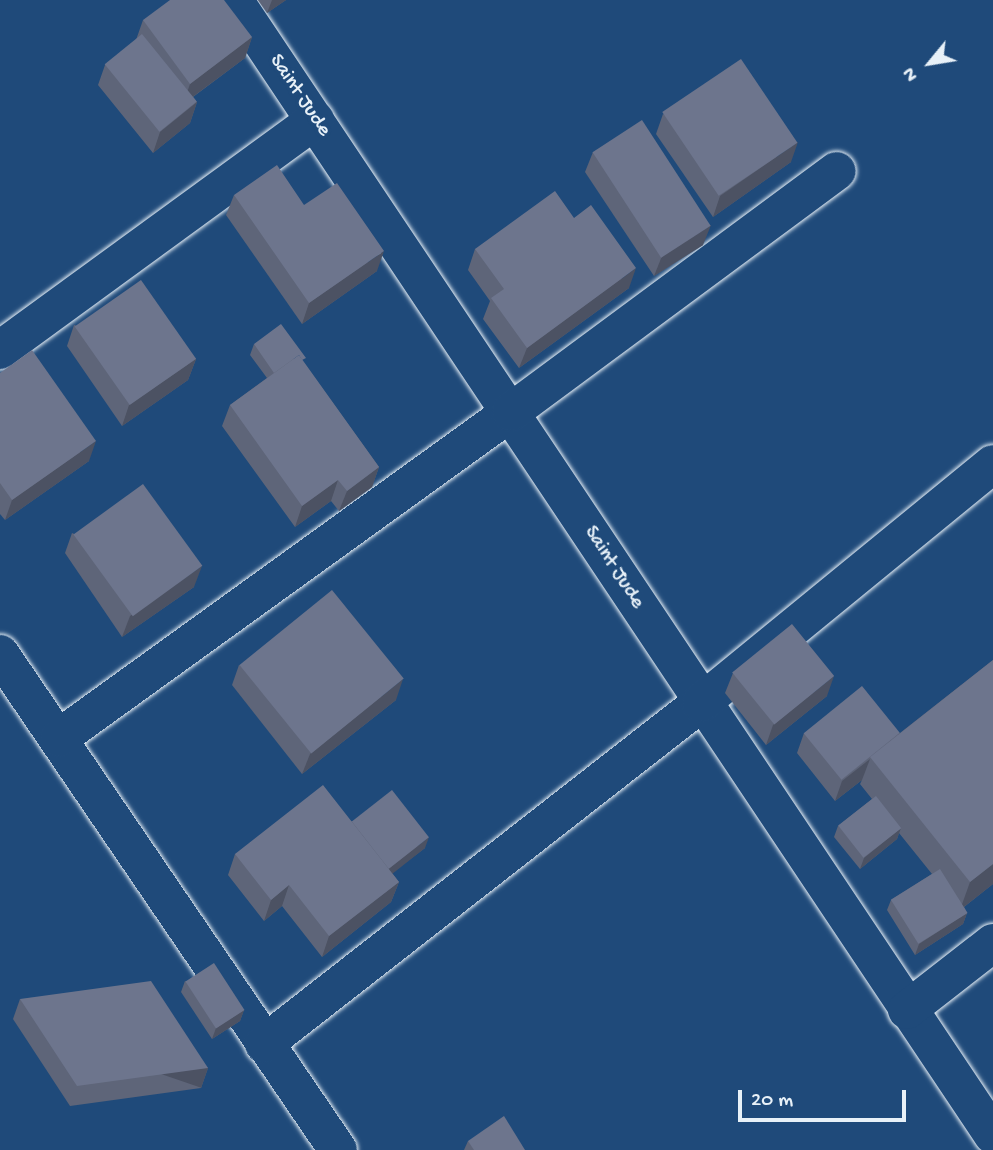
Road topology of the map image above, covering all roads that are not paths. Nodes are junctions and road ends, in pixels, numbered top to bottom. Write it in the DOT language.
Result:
graph roads {
  1 [pos="234,0"];
  2 [pos="315,120"];
  3 [pos="838,171"];
  4 [pos="0,350"];
  5 [pos="511,412"];
  6 [pos="993,464"];
  7 [pos="0,654"];
  8 [pos="701,703"];
  9 [pos="59,738"];
  10 [pos="993,943"];
  11 [pos="907,1010"];
  12 [pos="264,1044"];
  13 [pos="993,1135"];
  14 [pos="338,1150"];
  1 -- 2 [label="street, Saint Jude"];
  2 -- 4 [label="street"];
  2 -- 5 [label="street, Saint Jude"];
  3 -- 5 [label="street"];
  5 -- 8 [label="street, Saint Jude"];
  5 -- 9 [label="street"];
  6 -- 8 [label="street"];
  7 -- 9 [label="street"];
  8 -- 11 [label="street, Saint Jude"];
  8 -- 12 [label="street"];
  9 -- 12 [label="street"];
  10 -- 11 [label="street"];
  11 -- 13 [label="street, Saint Jude"];
  12 -- 14 [label="street"];
}
